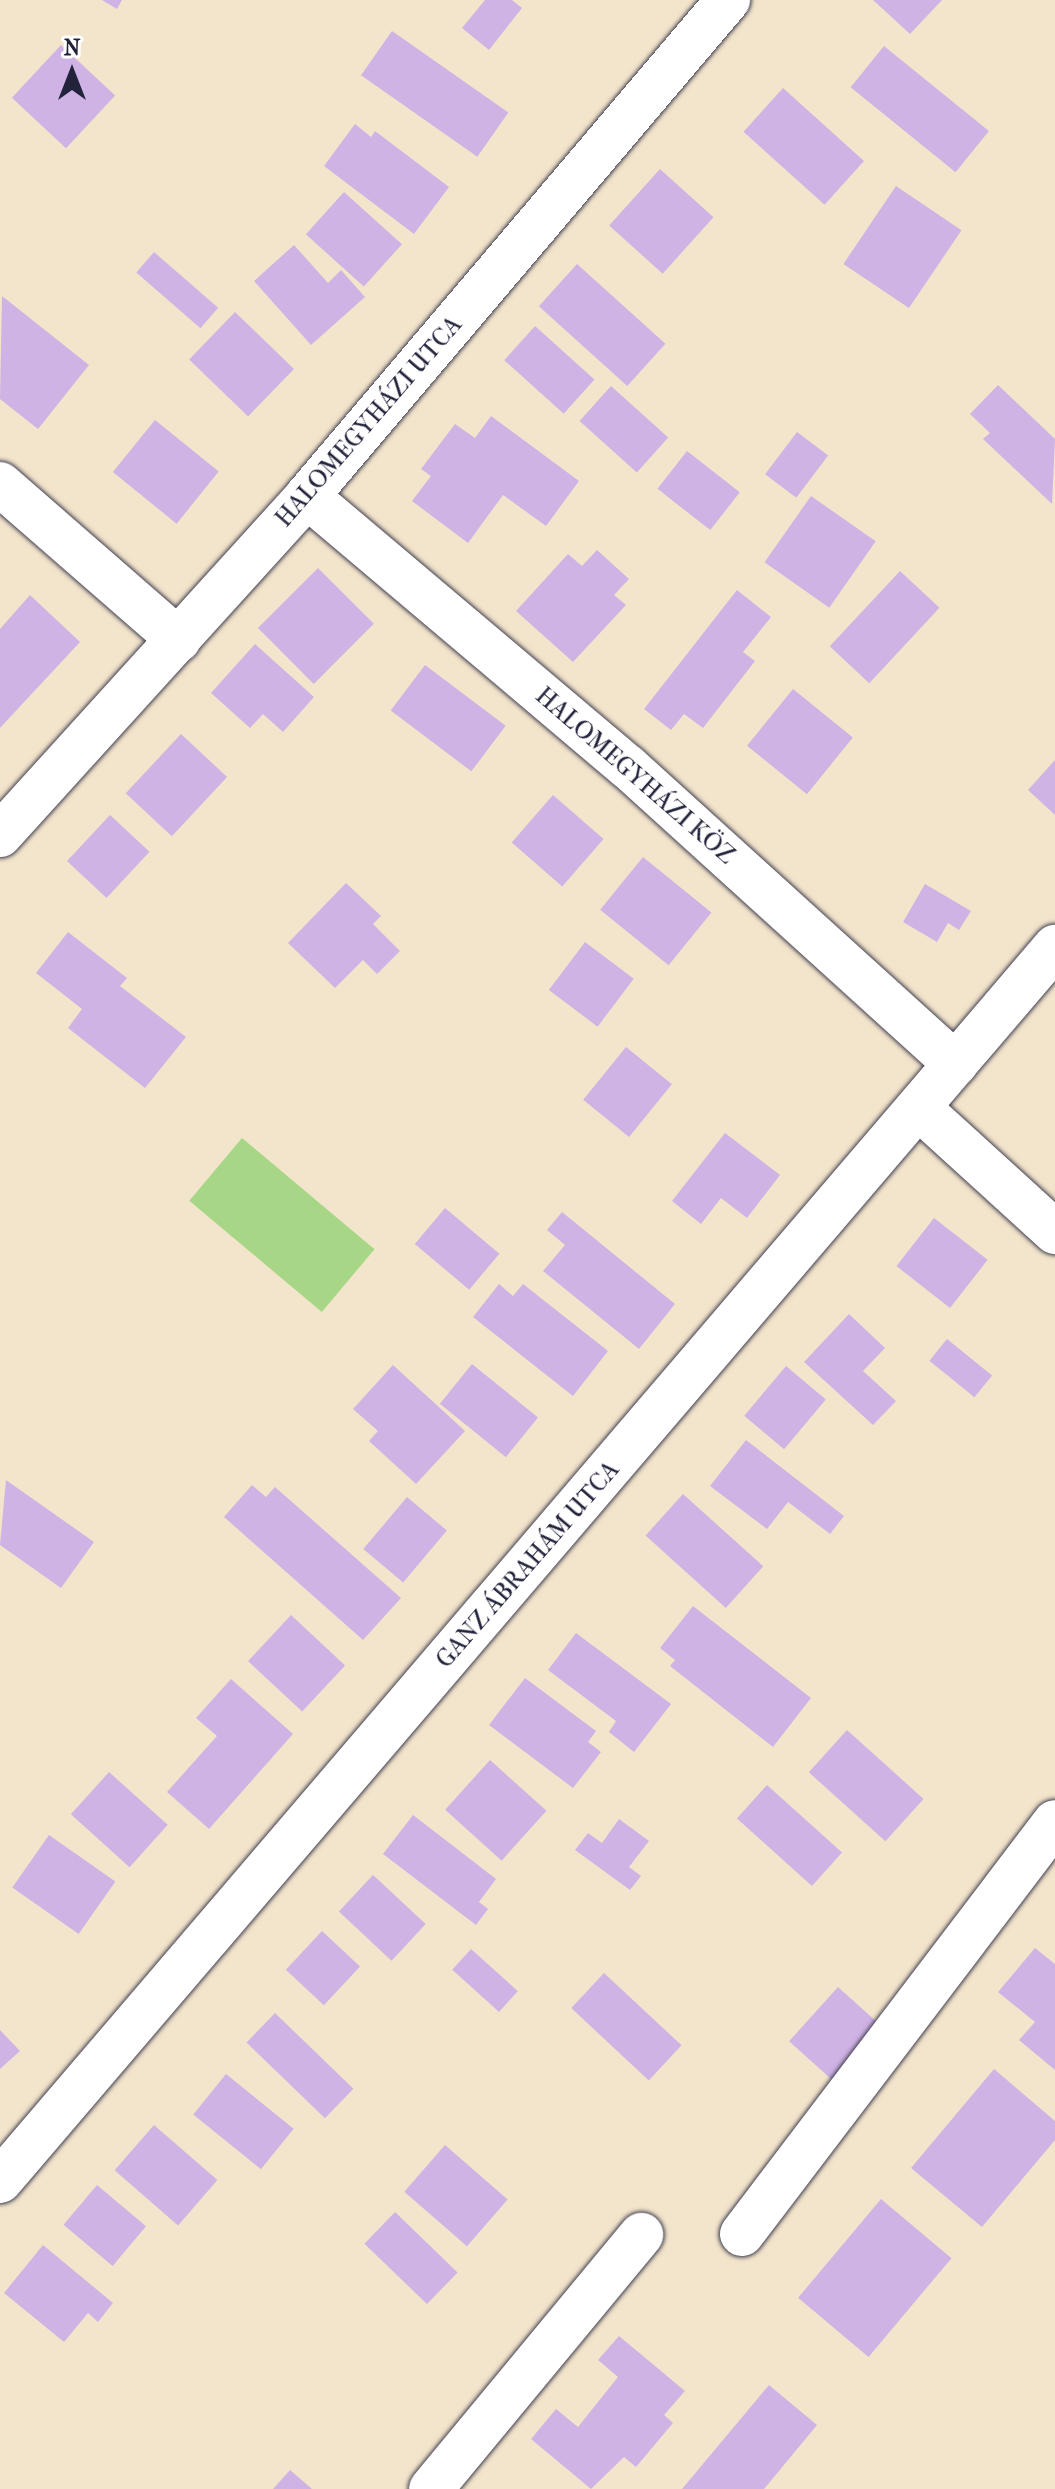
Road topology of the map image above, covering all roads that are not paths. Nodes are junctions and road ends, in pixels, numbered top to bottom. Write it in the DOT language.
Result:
graph roads {
  1 [pos="728,0"];
  2 [pos="0,484"];
  3 [pos="307,496"];
  4 [pos="179,640"];
  5 [pos="0,835"];
  6 [pos="1055,947"];
  7 [pos="956,1064"];
  8 [pos="920,1109"];
  9 [pos="1055,1232"];
  10 [pos="1055,1822"];
  11 [pos="0,2181"];
  12 [pos="742,2234"];
  13 [pos="641,2235"];
  14 [pos="431,2489"];
  1 -- 3 [label="street, HALOMEGYHÁZI UTCA"];
  2 -- 4 [label="street"];
  3 -- 4 [label="street, HALOMEGYHÁZI UTCA"];
  3 -- 7 [label="street, HALOMEGYHÁZI KÖZ"];
  4 -- 5 [label="street, HALOMEGYHÁZI UTCA"];
  6 -- 7 [label="street, GANZ ÁBRAHÁM UTCA"];
  7 -- 8 [label="street, GANZ ÁBRAHÁM UTCA"];
  8 -- 9 [label="street"];
  8 -- 11 [label="street, GANZ ÁBRAHÁM UTCA"];
  10 -- 12 [label="street"];
  13 -- 14 [label="street"];
}
